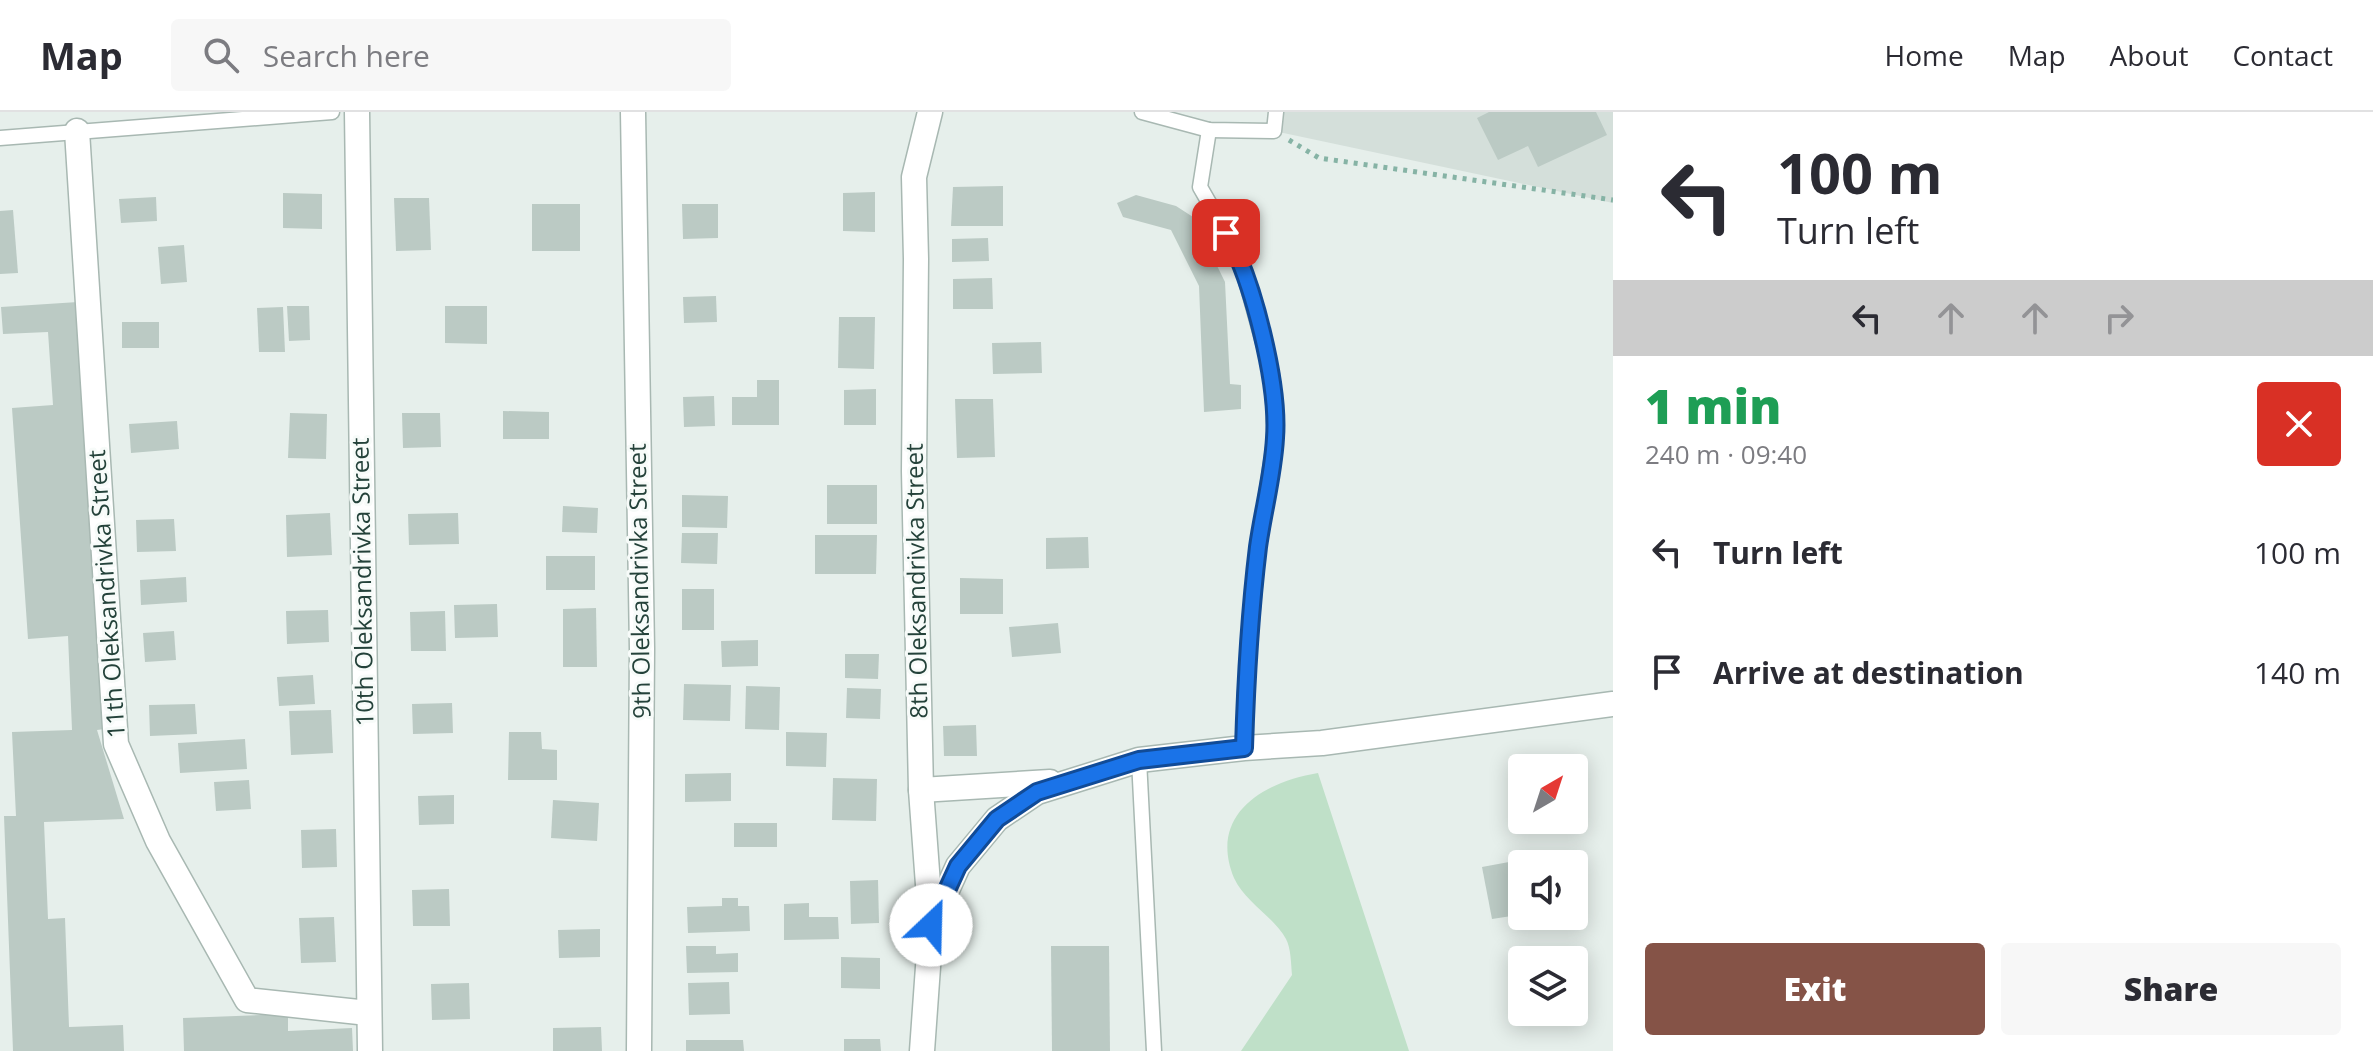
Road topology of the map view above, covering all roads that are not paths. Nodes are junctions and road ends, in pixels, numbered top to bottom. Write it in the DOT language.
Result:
graph roads {
  1 [pos="332,112"];
  2 [pos="357,112"];
  3 [pos="633,112"];
  4 [pos="930,112"];
  5 [pos="1142,112"];
  6 [pos="1276,112"];
  7 [pos="1209,130"];
  8 [pos="77,131"];
  9 [pos="0,138"];
  10 [pos="1613,704"];
  11 [pos="1244,748"];
  12 [pos="1139,760"];
  13 [pos="1071,781"];
  14 [pos="921,790"];
  15 [pos="931,925"];
  16 [pos="368,1013"];
  17 [pos="370,1051"];
  18 [pos="639,1051"];
  19 [pos="922,1051"];
  20 [pos="1154,1051"];
  1 -- 8 [label="lane"];
  2 -- 16 [label="street, 10th Oleksandrivka Street"];
  3 -- 18 [label="street, 9th Oleksandrivka Street"];
  4 -- 14 [label="street, 8th Oleksandrivka Street"];
  5 -- 7 [label="lane"];
  6 -- 7 [label="lane"];
  7 -- 11 [label="lane"];
  8 -- 9 [label="lane"];
  8 -- 16 [label="street, 11th Oleksandrivka Street"];
  10 -- 11 [label="street"];
  11 -- 12 [label="street"];
  12 -- 13 [label="street"];
  12 -- 20 [label="lane"];
  13 -- 14 [label="street"];
  13 -- 15 [label="street"];
  14 -- 15 [label="street, 8th Oleksandrivka Street"];
  15 -- 19 [label="street, 8th Oleksandrivka Street"];
  16 -- 17 [label="street, 10th Oleksandrivka Street"];
}
